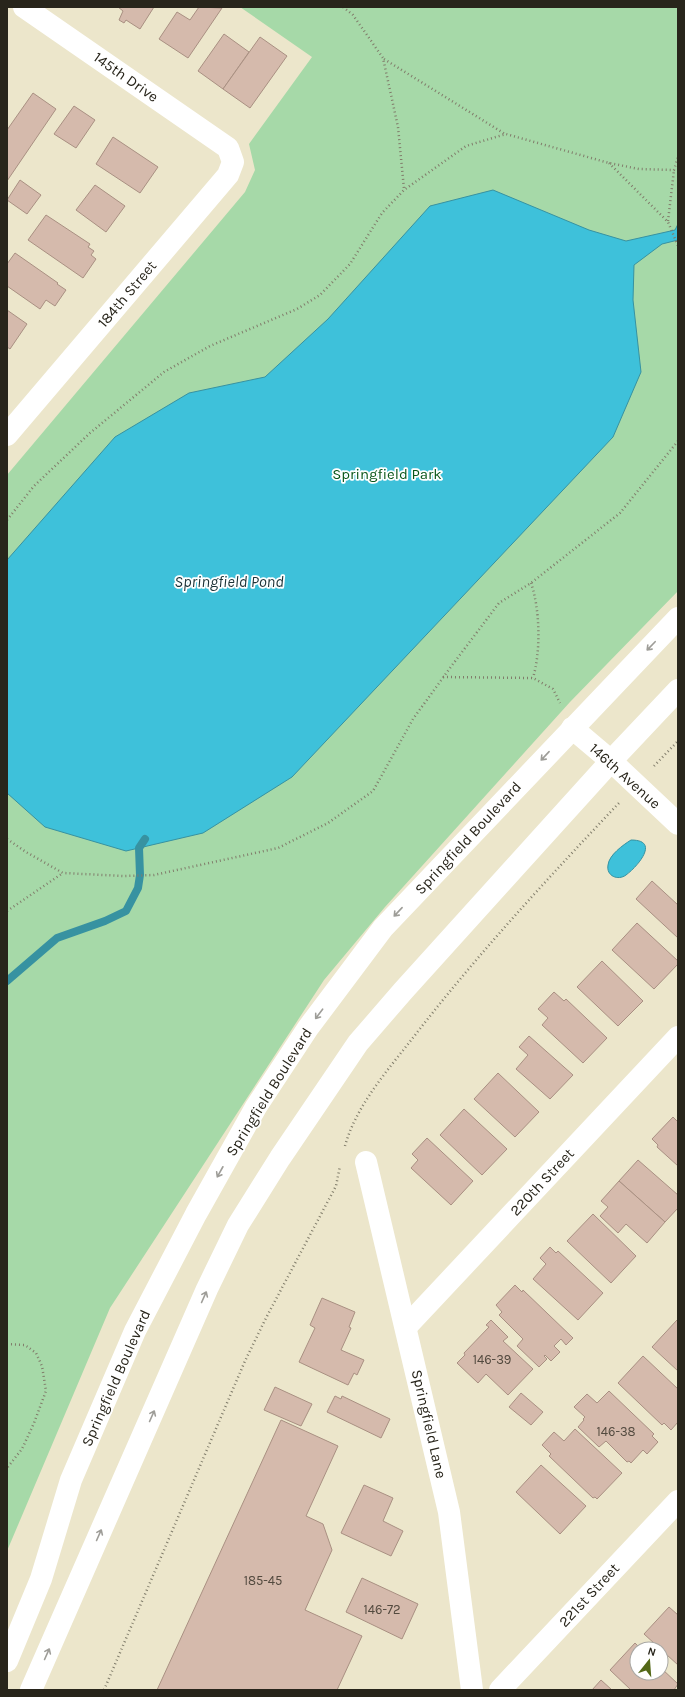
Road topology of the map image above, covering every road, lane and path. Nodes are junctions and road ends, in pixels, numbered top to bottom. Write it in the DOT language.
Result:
graph roads {
  1 [pos="24,7"];
  2 [pos="343,7"];
  3 [pos="383,58"];
  4 [pos="506,134"];
  5 [pos="228,148"];
  6 [pos="678,157"];
  7 [pos="609,163"];
  8 [pos="674,170"];
  9 [pos="404,190"];
  10 [pos="668,222"];
  11 [pos="678,246"];
  12 [pos="7,435"];
  13 [pos="678,441"];
  14 [pos="7,520"];
  15 [pos="532,583"];
  16 [pos="678,618"];
  17 [pos="443,677"];
  18 [pos="533,678"];
  19 [pos="678,690"];
  20 [pos="560,702"];
  21 [pos="572,728"];
  22 [pos="678,741"];
  23 [pos="611,761"];
  24 [pos="652,769"];
  25 [pos="622,801"];
  26 [pos="678,824"];
  27 [pos="7,839"];
  28 [pos="64,873"];
  29 [pos="7,911"];
  30 [pos="678,1038"];
  31 [pos="345,1147"];
  32 [pos="341,1159"];
  33 [pos="366,1162"];
  34 [pos="406,1327"];
  35 [pos="7,1344"];
  36 [pos="7,1468"];
  37 [pos="678,1501"];
  38 [pos="7,1662"];
  39 [pos="31,1690"];
  40 [pos="104,1690"];
  41 [pos="472,1690"];
  42 [pos="500,1690"];
  1 -- 5 [label="street, 145th Drive"];
  2 -- 3 [label="path"];
  3 -- 4 [label="path"];
  3 -- 9 [label="path"];
  4 -- 7 [label="path"];
  4 -- 9 [label="path"];
  5 -- 12 [label="street, 184th Street"];
  6 -- 8 [label="path"];
  7 -- 8 [label="path"];
  7 -- 10 [label="path"];
  8 -- 10 [label="path"];
  9 -- 14 [label="path"];
  10 -- 11 [label="path"];
  13 -- 15 [label="path"];
  15 -- 17 [label="path"];
  15 -- 18 [label="path"];
  16 -- 21 [label="street, Springfield Boulevard, one-way"];
  17 -- 18 [label="path"];
  17 -- 28 [label="path"];
  18 -- 20 [label="path"];
  19 -- 23 [label="street"];
  21 -- 23 [label="street, 146th Avenue"];
  21 -- 38 [label="street, Springfield Boulevard, one-way"];
  22 -- 24 [label="path"];
  23 -- 26 [label="street, 146th Avenue"];
  39 -- 23 [label="street, one-way"];
  25 -- 31 [label="path"];
  27 -- 28 [label="path"];
  28 -- 29 [label="path"];
  30 -- 34 [label="street, 220th Street"];
  32 -- 40 [label="path"];
  33 -- 34 [label="street, Springfield Lane"];
  34 -- 41 [label="street, Springfield Lane"];
  35 -- 36 [label="path"];
  37 -- 42 [label="street, 221st Street"];
}
